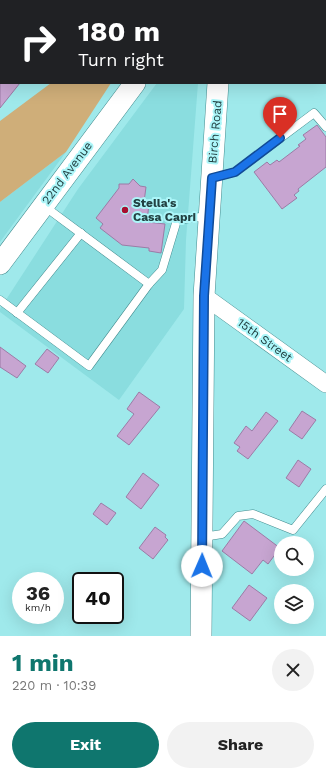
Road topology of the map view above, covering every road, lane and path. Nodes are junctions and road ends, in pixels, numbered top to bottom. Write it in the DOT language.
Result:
graph roads {
  1 [pos="134,84"];
  2 [pos="217,85"];
  3 [pos="326,127"];
  4 [pos="212,178"];
  5 [pos="43,206"];
  6 [pos="209,216"];
  7 [pos="81,233"];
  8 [pos="0,264"];
  9 [pos="149,284"];
  10 [pos="204,296"];
  11 [pos="0,300"];
  12 [pos="17,313"];
  13 [pos="326,384"];
  14 [pos="326,489"];
  15 [pos="202,537"];
  16 [pos="201,636"];
  1 -- 5 [label="street, 22nd Avenue"];
  2 -- 4 [label="street, Birch Road"];
  3 -- 4 [label="lane"];
  4 -- 6 [label="street, Birch Road"];
  5 -- 7 [label="lane"];
  5 -- 8 [label="street, 22nd Avenue"];
  6 -- 9 [label="lane"];
  6 -- 10 [label="street, Birch Road"];
  7 -- 9 [label="lane"];
  7 -- 12 [label="lane"];
  9 -- 12 [label="lane"];
  10 -- 13 [label="street, 15th Street"];
  10 -- 15 [label="street, Birch Road"];
  11 -- 12 [label="lane"];
  14 -- 15 [label="lane"];
  15 -- 16 [label="street, Birch Road"];
}
